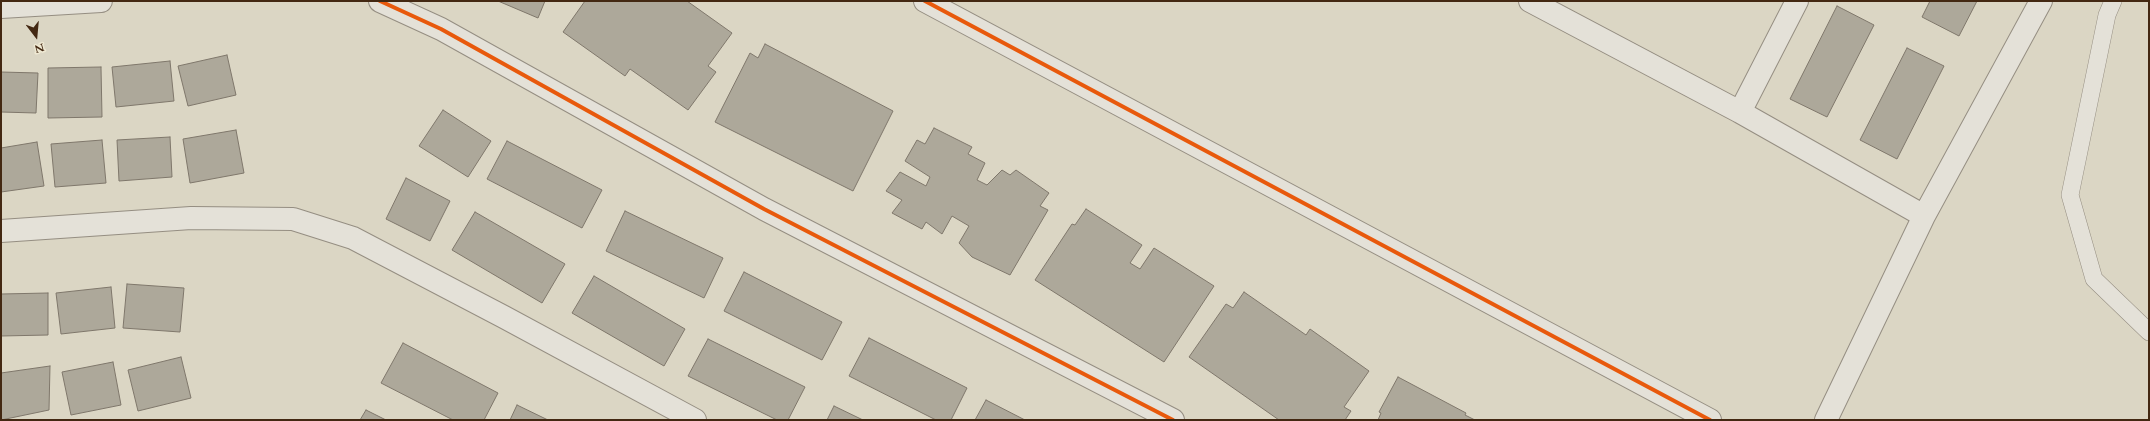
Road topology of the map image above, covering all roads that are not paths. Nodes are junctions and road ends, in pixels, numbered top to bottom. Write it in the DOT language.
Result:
graph roads {
  1 [pos="101,1"];
  2 [pos="380,1"];
  3 [pos="925,1"];
  4 [pos="1797,1"];
  5 [pos="2041,1"];
  6 [pos="2114,1"];
  7 [pos="1539,3"];
  8 [pos="1,8"];
  9 [pos="1740,112"];
  10 [pos="1924,216"];
  11 [pos="1,231"];
  12 [pos="2149,332"];
  13 [pos="695,420"];
  14 [pos="1173,420"];
  15 [pos="1710,420"];
  16 [pos="1826,420"];
  1 -- 8 [label="street"];
  2 -- 14 [label="street"];
  3 -- 15 [label="street"];
  4 -- 9 [label="street"];
  5 -- 10 [label="street"];
  6 -- 12 [label="lane"];
  7 -- 9 [label="street"];
  9 -- 10 [label="street"];
  10 -- 16 [label="street"];
  11 -- 13 [label="street"];
}
